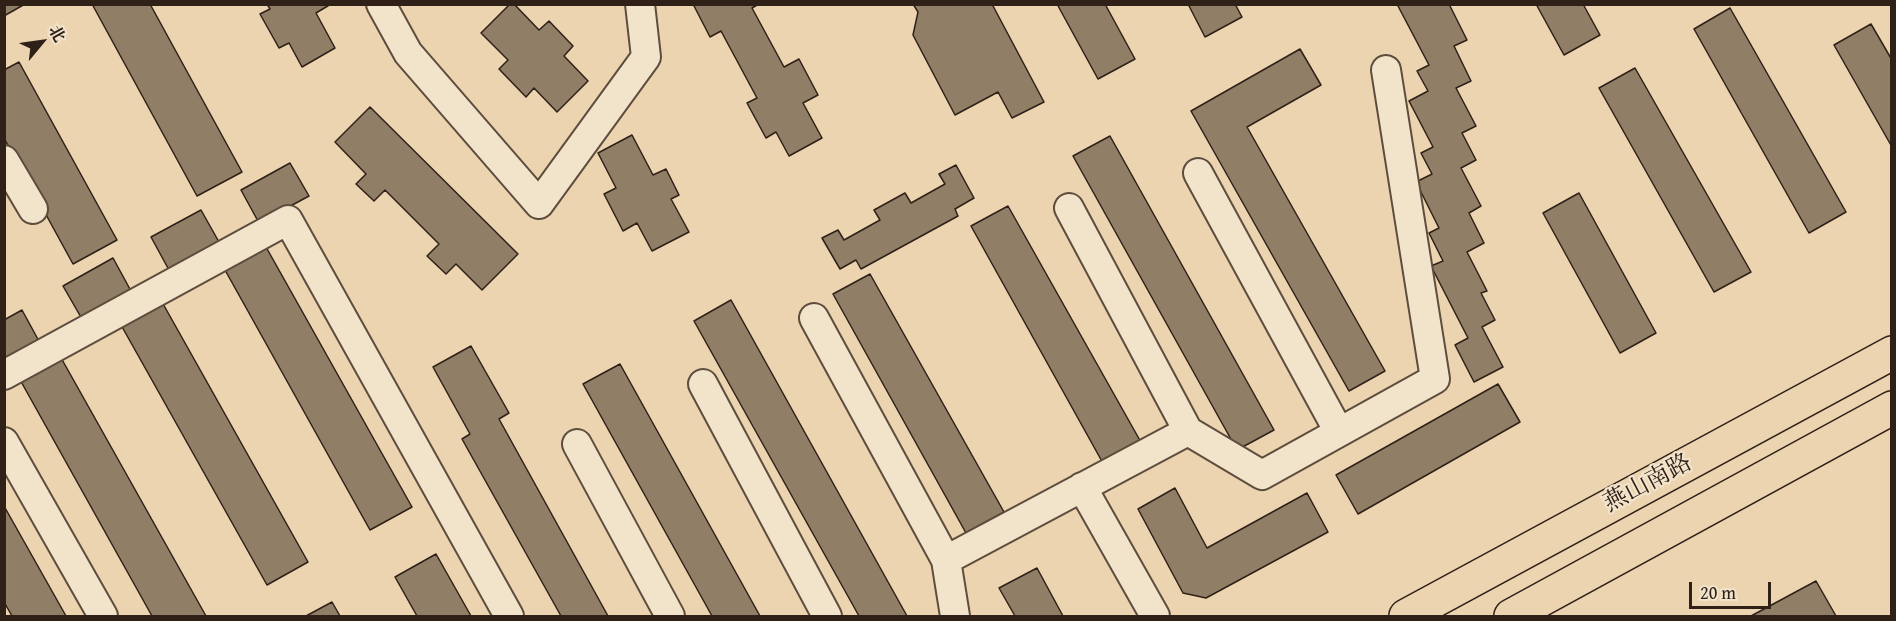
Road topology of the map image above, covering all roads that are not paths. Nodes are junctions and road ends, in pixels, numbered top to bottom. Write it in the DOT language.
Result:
graph roads {
  1 [pos="381,4"];
  2 [pos="640,4"];
  3 [pos="1386,70"];
  4 [pos="4,160"];
  5 [pos="1198,173"];
  6 [pos="1069,208"];
  7 [pos="33,209"];
  8 [pos="814,318"];
  9 [pos="1892,353"];
  10 [pos="4,375"];
  11 [pos="703,384"];
  12 [pos="1892,408"];
  13 [pos="1188,430"];
  14 [pos="1339,432"];
  15 [pos="4,442"];
  16 [pos="577,444"];
  17 [pos="1082,487"];
  18 [pos="1642,488"];
  19 [pos="1667,531"];
  20 [pos="946,560"];
  21 [pos="103,616"];
  22 [pos="509,616"];
  23 [pos="670,616"];
  24 [pos="827,616"];
  25 [pos="955,616"];
  26 [pos="1155,616"];
  27 [pos="1406,616"];
  28 [pos="1511,616"];
  1 -- 2 [label="street"];
  3 -- 14 [label="street"];
  4 -- 7 [label="street"];
  5 -- 14 [label="street"];
  6 -- 13 [label="street"];
  8 -- 20 [label="street"];
  9 -- 18 [label="main road, 燕山南路"];
  10 -- 22 [label="street"];
  11 -- 24 [label="street"];
  12 -- 19 [label="main road, 燕山南路"];
  13 -- 14 [label="street"];
  13 -- 17 [label="street"];
  15 -- 21 [label="street"];
  16 -- 23 [label="street"];
  17 -- 20 [label="street"];
  17 -- 26 [label="street"];
  18 -- 19 [label="main road"];
  18 -- 27 [label="main road, 燕山南路"];
  19 -- 28 [label="main road, 燕山南路"];
  20 -- 25 [label="street"];
}
